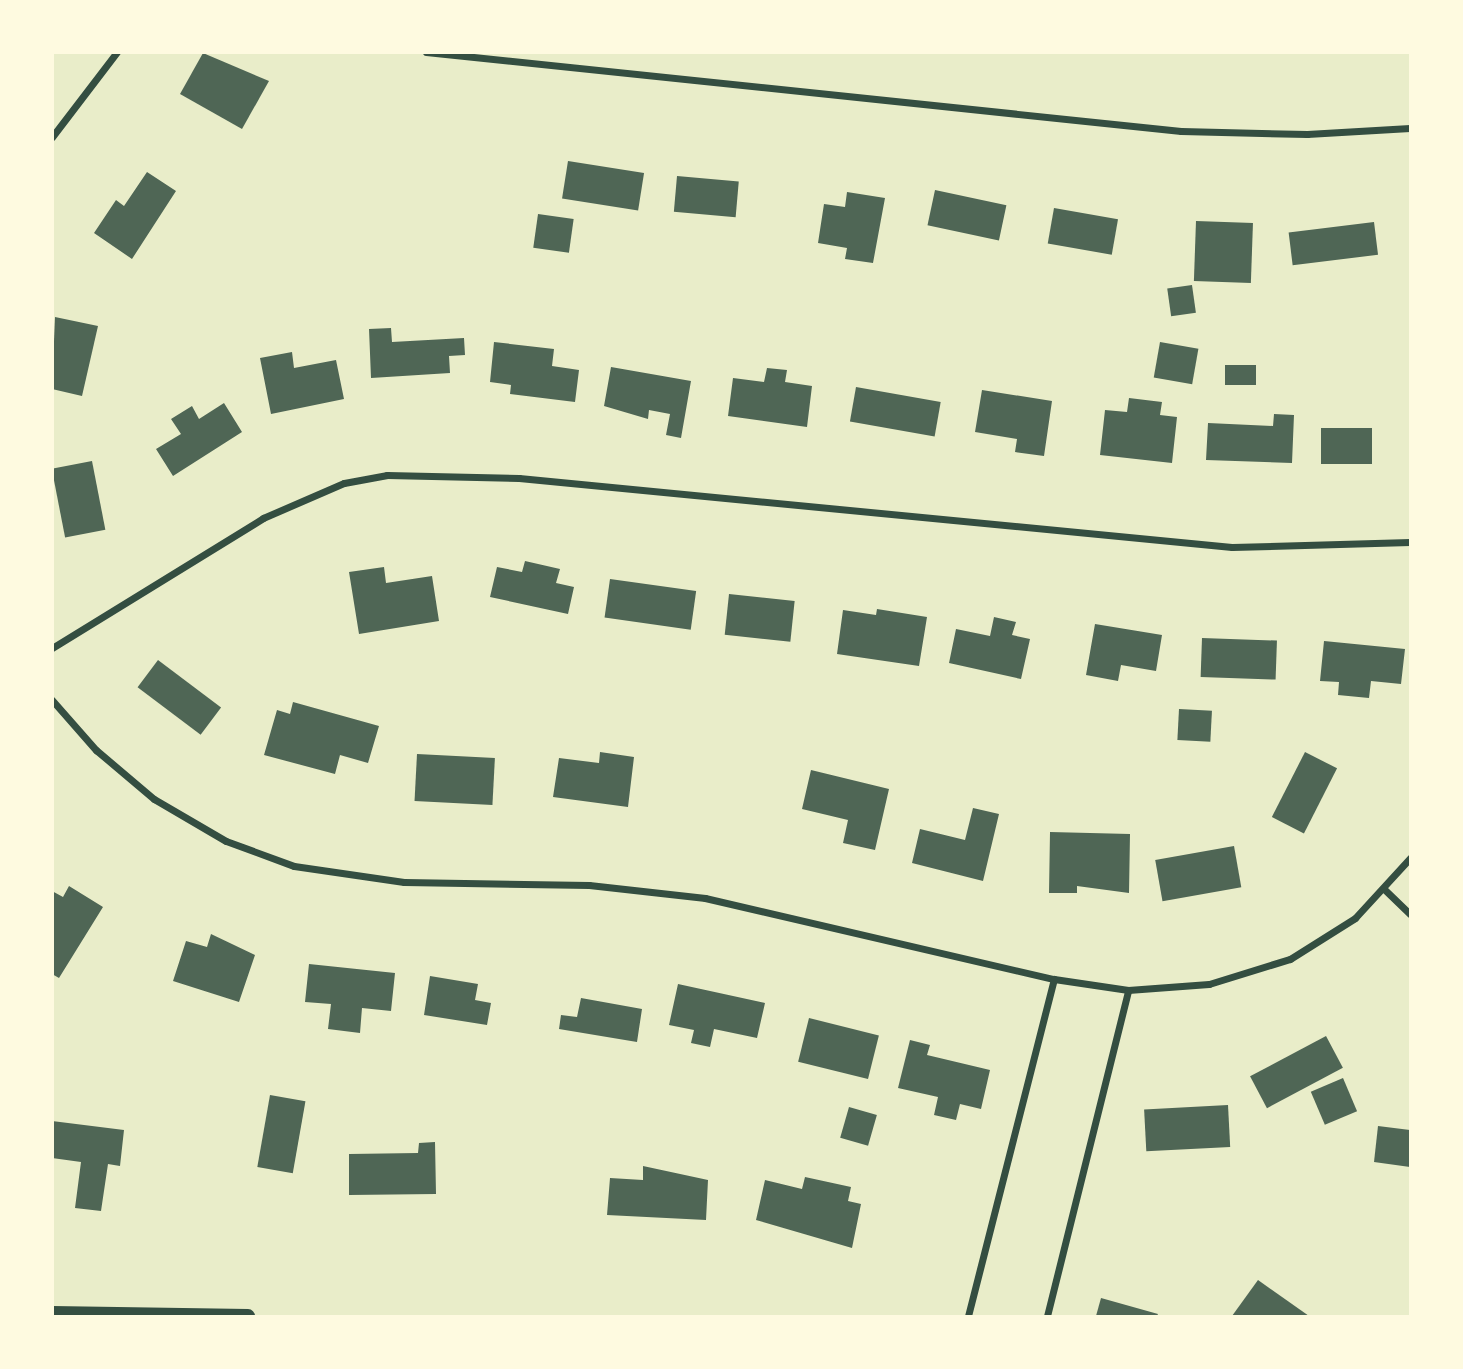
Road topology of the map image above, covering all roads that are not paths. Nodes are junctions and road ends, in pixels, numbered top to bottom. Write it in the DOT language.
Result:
graph roads {
  1 [pos="117,52"];
  2 [pos="426,52"];
  3 [pos="1410,128"];
  4 [pos="52,137"];
  5 [pos="1410,542"];
  6 [pos="52,648"];
  7 [pos="52,700"];
  8 [pos="1410,858"];
  9 [pos="1384,889"];
  10 [pos="1410,914"];
  11 [pos="1054,979"];
  12 [pos="1128,990"];
  13 [pos="52,1313"];
  14 [pos="248,1317"];
  15 [pos="968,1317"];
  16 [pos="1047,1317"];
  1 -- 4 [label="street"];
  2 -- 3 [label="street"];
  5 -- 6 [label="street"];
  7 -- 11 [label="street"];
  8 -- 9 [label="street"];
  9 -- 10 [label="street"];
  9 -- 12 [label="street"];
  11 -- 12 [label="street"];
  11 -- 15 [label="street"];
  12 -- 16 [label="street"];
  13 -- 14 [label="main road"];
}
